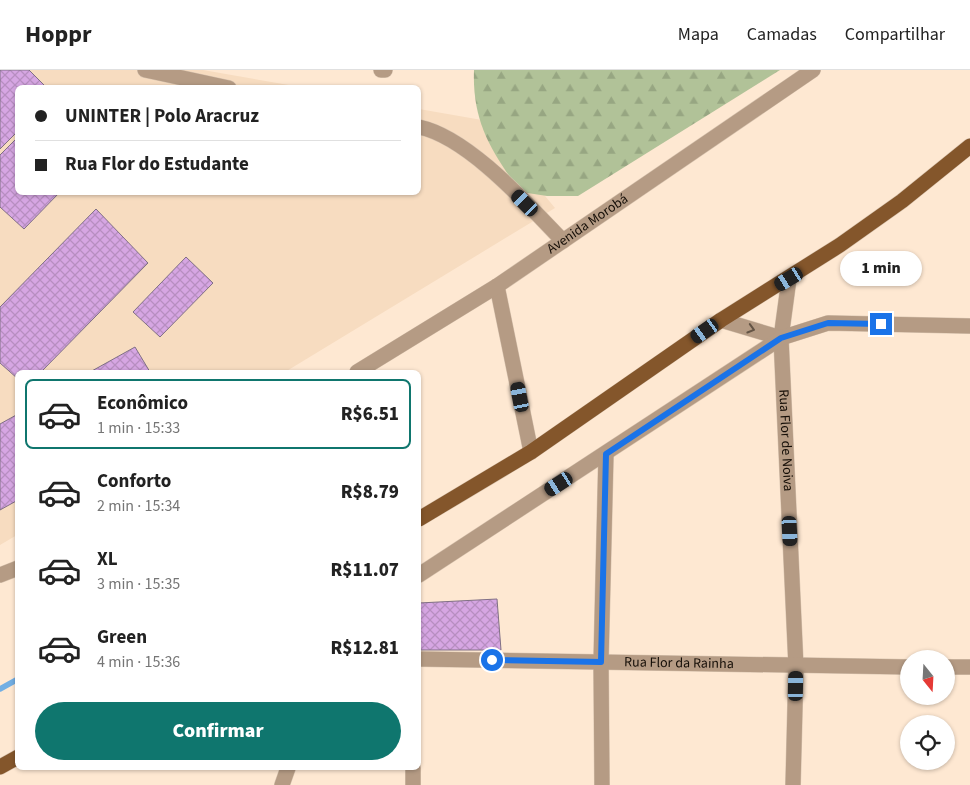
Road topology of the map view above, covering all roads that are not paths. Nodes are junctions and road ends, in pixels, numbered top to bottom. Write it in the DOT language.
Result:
graph roads {
  1 [pos="145,70"];
  2 [pos="381,70"];
  3 [pos="386,70"];
  4 [pos="814,70"];
  5 [pos="215,85"];
  6 [pos="421,127"];
  7 [pos="970,146"];
  8 [pos="563,241"];
  9 [pos="789,279"];
  10 [pos="497,286"];
  11 [pos="720,320"];
  12 [pos="970,326"];
  13 [pos="781,338"];
  14 [pos="360,370"];
  15 [pos="531,452"];
  16 [pos="606,454"];
  17 [pos="421,517"];
  18 [pos="15,569"];
  19 [pos="421,574"];
  20 [pos="0,575"];
  21 [pos="421,659"];
  22 [pos="601,662"];
  23 [pos="796,667"];
  24 [pos="900,667"];
  25 [pos="955,667"];
  26 [pos="970,667"];
  27 [pos="15,758"];
  28 [pos="0,767"];
  29 [pos="287,770"];
  30 [pos="413,770"];
  31 [pos="282,785"];
  32 [pos="413,785"];
  33 [pos="602,785"];
  34 [pos="794,785"];
  1 -- 5 [label="street"];
  2 -- 3 [label="street"];
  4 -- 8 [label="street, Avenida Morobá"];
  6 -- 8 [label="street"];
  7 -- 9 [label="main road"];
  8 -- 10 [label="street, Avenida Morobá"];
  9 -- 11 [label="main road"];
  9 -- 13 [label="street, Rua Flor de Noiva"];
  10 -- 14 [label="street, Avenida Morobá"];
  10 -- 15 [label="street"];
  11 -- 13 [label="street, one-way"];
  11 -- 15 [label="main road"];
  12 -- 13 [label="street"];
  13 -- 16 [label="street"];
  13 -- 23 [label="street, Rua Flor de Noiva"];
  15 -- 17 [label="main road"];
  16 -- 19 [label="street"];
  16 -- 22 [label="street"];
  18 -- 20 [label="street"];
  21 -- 22 [label="street, Rua Flor da Rainha"];
  22 -- 23 [label="street, Rua Flor da Rainha"];
  22 -- 33 [label="street"];
  23 -- 24 [label="street, Rua Flor da Rainha"];
  23 -- 34 [label="street, Rua Flor de Noiva"];
  25 -- 26 [label="street"];
  27 -- 28 [label="main road"];
  29 -- 31 [label="street"];
  30 -- 32 [label="street"];
}
